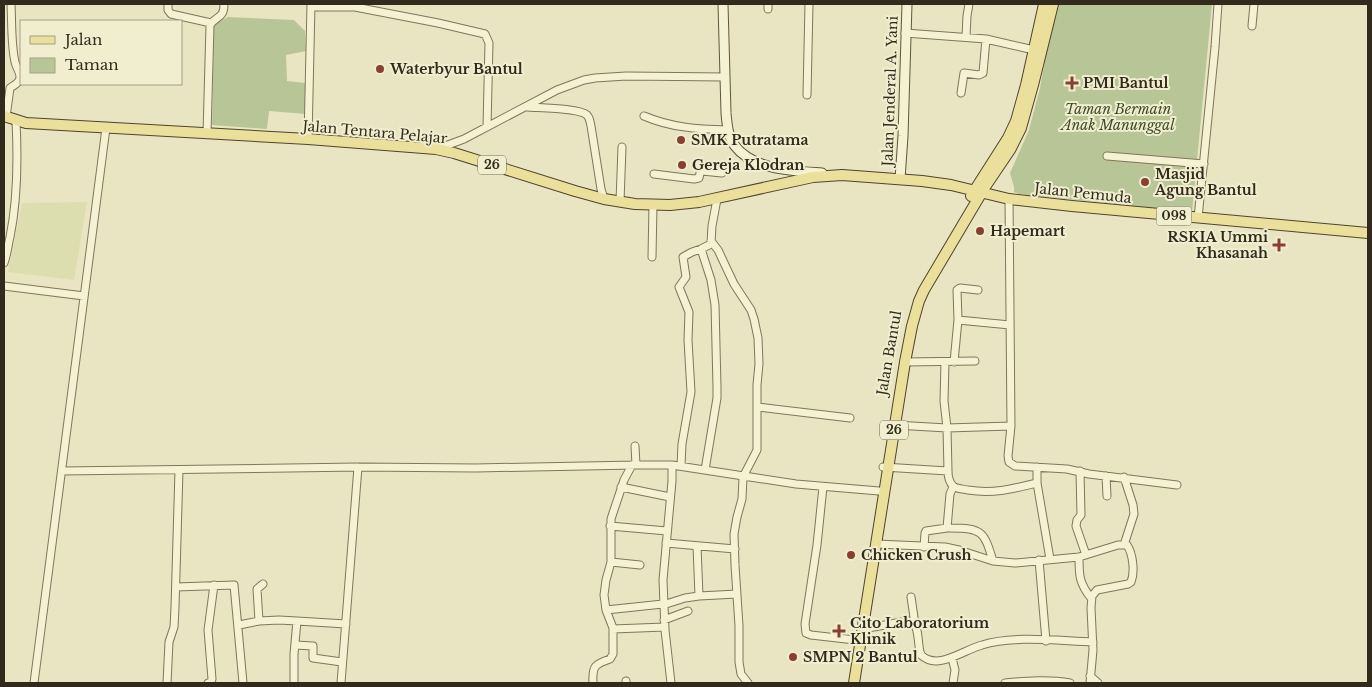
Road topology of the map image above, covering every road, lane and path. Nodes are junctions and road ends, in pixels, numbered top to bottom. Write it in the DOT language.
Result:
graph roads {
  1 [pos="11,4"];
  2 [pos="168,4"];
  3 [pos="224,4"];
  4 [pos="724,4"];
  5 [pos="810,4"];
  6 [pos="907,4"];
  7 [pos="969,4"];
  8 [pos="1044,4"];
  9 [pos="1053,4"];
  10 [pos="1218,4"];
  11 [pos="1254,4"];
  12 [pos="312,5"];
  13 [pos="211,23"];
  14 [pos="1252,26"];
  15 [pos="906,33"];
  16 [pos="966,38"];
  17 [pos="986,39"];
  18 [pos="1034,50"];
  19 [pos="725,77"];
  20 [pos="961,93"];
  21 [pos="807,95"];
  22 [pos="525,107"];
  23 [pos="644,116"];
  24 [pos="5,117"];
  25 [pos="16,121"];
  26 [pos="487,127"];
  27 [pos="106,128"];
  28 [pos="728,130"];
  29 [pos="207,134"];
  30 [pos="308,139"];
  31 [pos="622,147"];
  32 [pos="436,149"];
  33 [pos="1107,156"];
  34 [pos="1204,164"];
  35 [pos="722,173"];
  36 [pos="654,174"];
  37 [pos="854,175"];
  38 [pos="900,179"];
  39 [pos="978,192"];
  40 [pos="604,199"];
  41 [pos="717,199"];
  42 [pos="1010,199"];
  43 [pos="620,202"];
  44 [pos="653,205"];
  45 [pos="1198,218"];
  46 [pos="1368,233"];
  47 [pos="711,241"];
  48 [pos="701,250"];
  49 [pos="652,257"];
  50 [pos="4,263"];
  51 [pos="4,286"];
  52 [pos="978,290"];
  53 [pos="84,296"];
  54 [pos="958,320"];
  55 [pos="1010,325"];
  56 [pos="975,361"];
  57 [pos="905,362"];
  58 [pos="945,362"];
  59 [pos="954,362"];
  60 [pos="758,408"];
  61 [pos="850,418"];
  62 [pos="895,425"];
  63 [pos="1011,426"];
  64 [pos="947,428"];
  65 [pos="635,446"];
  66 [pos="634,465"];
  67 [pos="672,465"];
  68 [pos="681,466"];
  69 [pos="358,467"];
  70 [pos="886,467"];
  71 [pos="1037,467"];
  72 [pos="179,470"];
  73 [pos="705,470"];
  74 [pos="62,471"];
  75 [pos="1080,471"];
  76 [pos="948,472"];
  77 [pos="1106,476"];
  78 [pos="743,477"];
  79 [pos="1124,477"];
  80 [pos="1037,483"];
  81 [pos="1177,485"];
  82 [pos="621,487"];
  83 [pos="823,487"];
  84 [pos="953,487"];
  85 [pos="879,491"];
  86 [pos="1107,496"];
  87 [pos="670,497"];
  88 [pos="610,526"];
  89 [pos="950,528"];
  90 [pos="667,531"];
  91 [pos="666,543"];
  92 [pos="876,544"];
  93 [pos="1124,545"];
  94 [pos="697,546"];
  95 [pos="924,546"];
  96 [pos="735,549"];
  97 [pos="1082,556"];
  98 [pos="1050,559"];
  99 [pos="1039,560"];
  100 [pos="993,561"];
  101 [pos="611,562"];
  102 [pos="640,565"];
  103 [pos="263,584"];
  104 [pos="214,585"];
  105 [pos="176,587"];
  106 [pos="737,594"];
  107 [pos="699,596"];
  108 [pos="911,597"];
  109 [pos="1091,598"];
  110 [pos="663,605"];
  111 [pos="606,610"];
  112 [pos="688,611"];
  113 [pos="259,621"];
  114 [pos="297,621"];
  115 [pos="346,624"];
  116 [pos="664,624"];
  117 [pos="915,624"];
  118 [pos="238,625"];
  119 [pos="612,629"];
  120 [pos="862,629"];
  121 [pos="855,640"];
  122 [pos="1046,641"];
  123 [pos="1093,642"];
  124 [pos="296,645"];
  125 [pos="952,658"];
  126 [pos="342,662"];
  127 [pos="1090,680"];
  128 [pos="1057,682"];
  129 [pos="34,683"];
  130 [pos="167,683"];
  131 [pos="208,683"];
  132 [pos="243,683"];
  133 [pos="294,683"];
  134 [pos="341,683"];
  135 [pos="593,683"];
  136 [pos="671,683"];
  137 [pos="748,683"];
  138 [pos="848,683"];
  139 [pos="854,683"];
  140 [pos="953,683"];
  141 [pos="1005,683"];
  142 [pos="1070,683"];
  143 [pos="1098,683"];
  1 -- 24 [label="street"];
  2 -- 13 [label="street"];
  3 -- 13 [label="street"];
  4 -- 19 [label="main road"];
  5 -- 21 [label="street"];
  6 -- 15 [label="main road, Jalan Jenderal A. Yani"];
  7 -- 16 [label="street"];
  8 -- 18 [label="main road"];
  9 -- 39 [label="main road"];
  10 -- 34 [label="street"];
  11 -- 14 [label="street"];
  12 -- 26 [label="street"];
  12 -- 30 [label="street"];
  13 -- 29 [label="street"];
  15 -- 16 [label="street"];
  15 -- 38 [label="main road, Jalan Jenderal A. Yani"];
  16 -- 17 [label="street"];
  17 -- 18 [label="street"];
  17 -- 20 [label="street"];
  18 -- 39 [label="main road"];
  19 -- 22 [label="street"];
  19 -- 28 [label="main road"];
  22 -- 26 [label="street"];
  22 -- 40 [label="street"];
  23 -- 28 [label="street"];
  24 -- 25 [label="main road, Jalan Tentara Pelajar / 26"];
  25 -- 27 [label="main road, Jalan Tentara Pelajar / 26"];
  25 -- 50 [label="street"];
  26 -- 32 [label="street"];
  27 -- 29 [label="main road, Jalan Tentara Pelajar / 26"];
  27 -- 53 [label="street"];
  28 -- 37 [label="main road"];
  29 -- 30 [label="main road, Jalan Tentara Pelajar / 26"];
  30 -- 32 [label="main road, Jalan Tentara Pelajar / 26"];
  31 -- 43 [label="street"];
  32 -- 40 [label="main road, Jalan Tentara Pelajar / 26"];
  33 -- 34 [label="street"];
  34 -- 45 [label="street"];
  35 -- 36 [label="street"];
  37 -- 38 [label="main road, Jalan Tentara Pelajar / 26"];
  37 -- 41 [label="main road, Jalan Tentara Pelajar / 26"];
  38 -- 39 [label="main road, Jalan Tentara Pelajar / 26"];
  39 -- 42 [label="main road, Jalan Pemuda / 098"];
  39 -- 57 [label="main road, Jalan Bantul / 26"];
  39 -- 70 [label="main road, Jalan Bantul / 26"];
  40 -- 43 [label="main road, Jalan Tentara Pelajar / 26"];
  41 -- 44 [label="main road, Jalan Tentara Pelajar / 26"];
  41 -- 47 [label="street"];
  42 -- 45 [label="main road, Jalan Pemuda / 098"];
  42 -- 55 [label="street"];
  43 -- 44 [label="main road, Jalan Tentara Pelajar / 26"];
  44 -- 49 [label="street"];
  45 -- 46 [label="main road, Jalan Pemuda / 098"];
  47 -- 48 [label="street"];
  47 -- 60 [label="street"];
  48 -- 68 [label="street"];
  48 -- 73 [label="street"];
  51 -- 53 [label="street"];
  52 -- 54 [label="street"];
  53 -- 74 [label="street"];
  54 -- 55 [label="street"];
  54 -- 59 [label="street"];
  55 -- 63 [label="street"];
  56 -- 59 [label="street"];
  57 -- 58 [label="street"];
  57 -- 62 [label="main road, Jalan Bantul / 26"];
  58 -- 59 [label="street"];
  58 -- 64 [label="street"];
  60 -- 61 [label="street"];
  60 -- 78 [label="street"];
  62 -- 64 [label="street"];
  62 -- 70 [label="main road, Jalan Bantul / 26"];
  63 -- 64 [label="street"];
  63 -- 71 [label="street"];
  64 -- 76 [label="street"];
  65 -- 66 [label="street"];
  66 -- 67 [label="street"];
  66 -- 69 [label="street"];
  66 -- 82 [label="street"];
  67 -- 68 [label="street"];
  67 -- 87 [label="street"];
  68 -- 73 [label="street"];
  69 -- 72 [label="street"];
  69 -- 115 [label="street"];
  70 -- 76 [label="street"];
  70 -- 85 [label="main road, Jalan Bantul / 26"];
  70 -- 92 [label="main road, Jalan Bantul / 26"];
  71 -- 75 [label="street"];
  71 -- 80 [label="street"];
  72 -- 74 [label="street"];
  72 -- 105 [label="street"];
  73 -- 78 [label="street"];
  74 -- 129 [label="street"];
  75 -- 77 [label="street"];
  75 -- 97 [label="street"];
  76 -- 84 [label="street"];
  77 -- 79 [label="street"];
  77 -- 86 [label="street"];
  78 -- 83 [label="street"];
  78 -- 96 [label="street"];
  79 -- 81 [label="street"];
  79 -- 93 [label="street"];
  80 -- 84 [label="street"];
  80 -- 98 [label="street"];
  82 -- 87 [label="street"];
  82 -- 88 [label="street"];
  83 -- 85 [label="street"];
  83 -- 121 [label="street"];
  84 -- 95 [label="street"];
  85 -- 121 [label="main road, Jalan Bantul / 26"];
  87 -- 90 [label="street"];
  88 -- 90 [label="street"];
  88 -- 101 [label="street"];
  89 -- 100 [label="street"];
  90 -- 91 [label="street"];
  91 -- 94 [label="street"];
  91 -- 110 [label="street"];
  92 -- 95 [label="street"];
  92 -- 120 [label="main road, Jalan Bantul / 26"];
  93 -- 97 [label="street"];
  93 -- 109 [label="street"];
  94 -- 96 [label="street"];
  94 -- 107 [label="street"];
  95 -- 100 [label="street"];
  96 -- 106 [label="street"];
  97 -- 98 [label="street"];
  97 -- 109 [label="street"];
  98 -- 99 [label="street"];
  99 -- 100 [label="street"];
  99 -- 122 [label="street"];
  101 -- 102 [label="street"];
  101 -- 111 [label="street"];
  103 -- 113 [label="street"];
  104 -- 105 [label="street"];
  104 -- 118 [label="street"];
  104 -- 131 [label="street"];
  105 -- 130 [label="street"];
  106 -- 107 [label="street"];
  106 -- 137 [label="street"];
  107 -- 110 [label="street"];
  108 -- 117 [label="street"];
  109 -- 123 [label="street"];
  110 -- 111 [label="street"];
  110 -- 116 [label="street"];
  111 -- 119 [label="street"];
  112 -- 116 [label="street"];
  113 -- 114 [label="street"];
  113 -- 118 [label="street"];
  114 -- 115 [label="street"];
  114 -- 124 [label="street"];
  115 -- 126 [label="street"];
  116 -- 119 [label="street"];
  116 -- 136 [label="street"];
  117 -- 120 [label="street"];
  117 -- 125 [label="street"];
  118 -- 132 [label="street"];
  119 -- 135 [label="street"];
  120 -- 139 [label="main road, Jalan Bantul / 26"];
  121 -- 138 [label="main road, Jalan Bantul / 26"];
  122 -- 123 [label="street"];
  122 -- 125 [label="street"];
  123 -- 127 [label="street"];
  124 -- 126 [label="street"];
  124 -- 133 [label="street"];
  125 -- 140 [label="street"];
  126 -- 134 [label="street"];
  127 -- 143 [label="street"];
  128 -- 141 [label="street"];
  128 -- 142 [label="street"];
}
